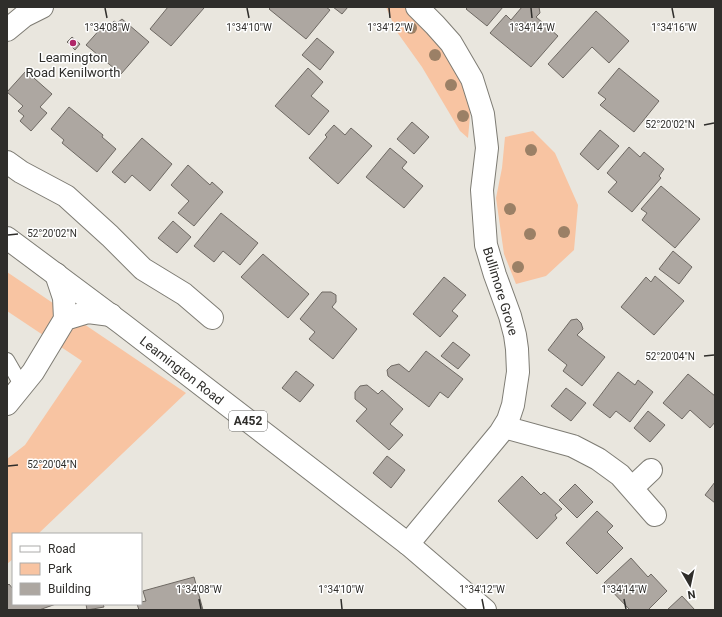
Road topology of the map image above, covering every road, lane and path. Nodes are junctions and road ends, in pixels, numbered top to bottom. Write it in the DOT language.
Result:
graph roads {
  1 [pos="42,7"];
  2 [pos="417,7"];
  3 [pos="7,30"];
  4 [pos="7,162"];
  5 [pos="7,238"];
  6 [pos="56,274"];
  7 [pos="111,315"];
  8 [pos="212,318"];
  9 [pos="65,319"];
  10 [pos="7,360"];
  11 [pos="22,386"];
  12 [pos="7,404"];
  13 [pos="504,427"];
  14 [pos="651,470"];
  15 [pos="632,488"];
  16 [pos="655,515"];
  17 [pos="408,544"];
  18 [pos="485,610"];
  1 -- 3 [label="street"];
  2 -- 13 [label="street, Bullimore Grove"];
  4 -- 8 [label="street"];
  5 -- 6 [label="street, Leamington Road / A452"];
  6 -- 7 [label="street, Leamington Road / A452"];
  6 -- 9 [label="street"];
  7 -- 9 [label="street"];
  7 -- 17 [label="street, Leamington Road / A452"];
  9 -- 11 [label="street"];
  10 -- 11 [label="lane"];
  11 -- 12 [label="street"];
  13 -- 15 [label="street"];
  13 -- 17 [label="street, Bullimore Grove"];
  14 -- 15 [label="street"];
  15 -- 16 [label="street"];
  17 -- 18 [label="street, Leamington Road / A452"];
}
